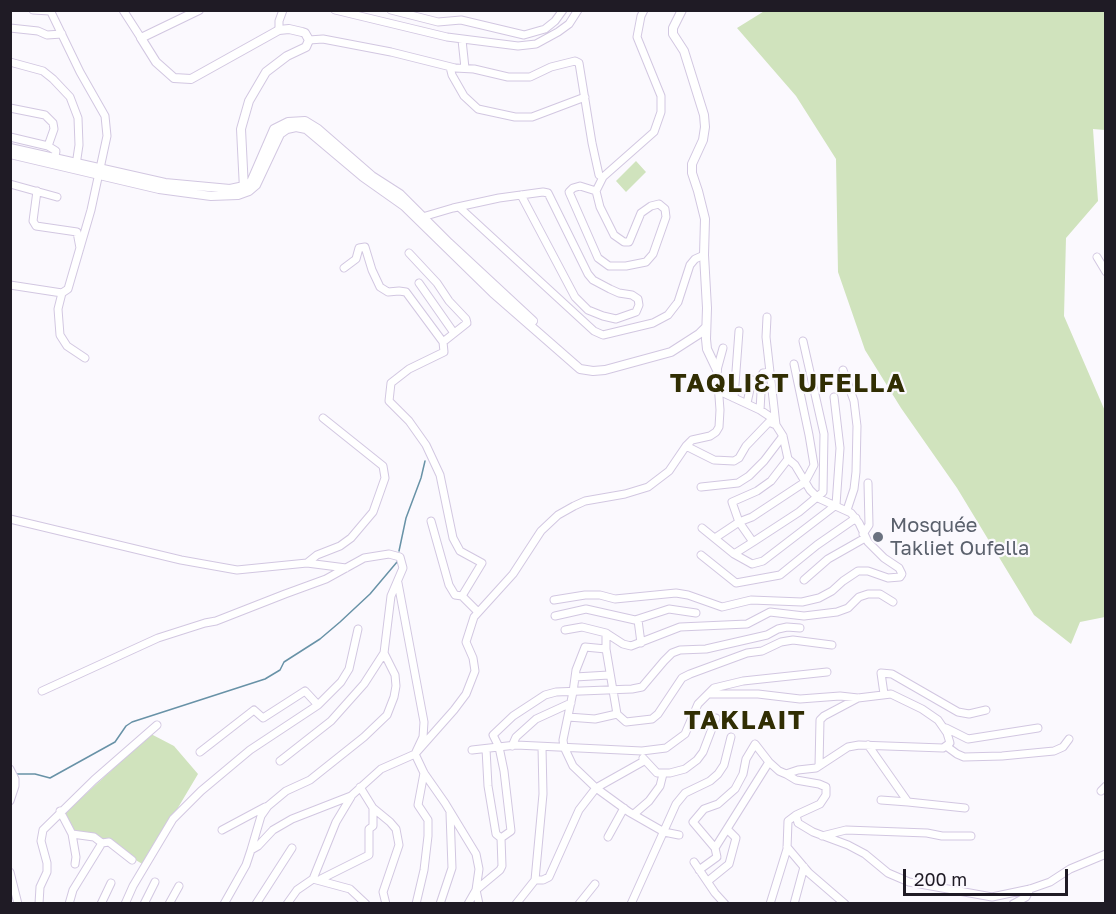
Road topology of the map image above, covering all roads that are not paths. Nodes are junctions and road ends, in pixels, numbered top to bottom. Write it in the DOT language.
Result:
graph roads {
  1 [pos="33,10"];
  2 [pos="123,10"];
  3 [pos="199,10"];
  4 [pos="283,10"];
  5 [pos="335,10"];
  6 [pos="391,10"];
  7 [pos="563,10"];
  8 [pos="578,10"];
  9 [pos="644,10"];
  10 [pos="682,10"];
  11 [pos="50,11"];
  12 [pos="10,28"];
  13 [pos="279,30"];
  14 [pos="62,34"];
  15 [pos="141,38"];
  16 [pos="309,40"];
  17 [pos="462,40"];
  18 [pos="10,62"];
  19 [pos="450,67"];
  20 [pos="465,68"];
  21 [pos="585,97"];
  22 [pos="10,108"];
  23 [pos="10,136"];
  24 [pos="48,146"];
  25 [pos="11,151"];
  26 [pos="55,157"];
  27 [pos="76,165"];
  28 [pos="100,171"];
  29 [pos="603,177"];
  30 [pos="10,184"];
  31 [pos="244,190"];
  32 [pos="37,191"];
  33 [pos="596,191"];
  34 [pos="521,195"];
  35 [pos="57,197"];
  36 [pos="459,207"];
  37 [pos="420,218"];
  38 [pos="80,249"];
  39 [pos="409,253"];
  40 [pos="704,255"];
  41 [pos="1097,257"];
  42 [pos="344,268"];
  43 [pos="1106,272"];
  44 [pos="419,283"];
  45 [pos="10,285"];
  46 [pos="62,293"];
  47 [pos="767,317"];
  48 [pos="706,327"];
  49 [pos="739,331"];
  50 [pos="454,333"];
  51 [pos="442,342"];
  52 [pos="803,342"];
  53 [pos="723,348"];
  54 [pos="85,358"];
  55 [pos="794,364"];
  56 [pos="717,370"];
  57 [pos="843,370"];
  58 [pos="771,372"];
  59 [pos="752,380"];
  60 [pos="717,390"];
  61 [pos="734,398"];
  62 [pos="834,398"];
  63 [pos="747,404"];
  64 [pos="760,410"];
  65 [pos="323,417"];
  66 [pos="773,422"];
  67 [pos="783,436"];
  68 [pos="686,446"];
  69 [pos="788,459"];
  70 [pos="805,482"];
  71 [pos="868,483"];
  72 [pos="701,487"];
  73 [pos="818,498"];
  74 [pos="836,505"];
  75 [pos="847,510"];
  76 [pos="856,518"];
  77 [pos="10,519"];
  78 [pos="431,520"];
  79 [pos="739,522"];
  80 [pos="702,528"];
  81 [pos="864,536"];
  82 [pos="715,538"];
  83 [pos="753,542"];
  84 [pos="734,554"];
  85 [pos="701,555"];
  86 [pos="307,563"];
  87 [pos="346,568"];
  88 [pos="804,580"];
  89 [pos="398,583"];
  90 [pos="585,595"];
  91 [pos="462,597"];
  92 [pos="554,600"];
  93 [pos="893,602"];
  94 [pos="586,609"];
  95 [pos="478,612"];
  96 [pos="696,613"];
  97 [pos="555,616"];
  98 [pos="638,620"];
  99 [pos="800,628"];
  100 [pos="358,629"];
  101 [pos="565,630"];
  102 [pos="606,633"];
  103 [pos="641,643"];
  104 [pos="832,645"];
  105 [pos="606,649"];
  106 [pos="384,652"];
  107 [pos="826,672"];
  108 [pos="609,675"];
  109 [pos="575,677"];
  110 [pos="613,688"];
  111 [pos="42,692"];
  112 [pos="573,692"];
  113 [pos="708,694"];
  114 [pos="884,694"];
  115 [pos="858,698"];
  116 [pos="571,703"];
  117 [pos="318,705"];
  118 [pos="986,710"];
  119 [pos="617,714"];
  120 [pos="568,717"];
  121 [pos="716,718"];
  122 [pos="157,725"];
  123 [pos="941,725"];
  124 [pos="1038,728"];
  125 [pos="731,737"];
  126 [pos="1069,739"];
  127 [pos="868,745"];
  128 [pos="512,746"];
  129 [pos="946,746"];
  130 [pos="499,747"];
  131 [pos="542,747"];
  132 [pos="564,747"];
  133 [pos="486,748"];
  134 [pos="472,750"];
  135 [pos="639,751"];
  136 [pos="200,752"];
  137 [pos="415,754"];
  138 [pos="280,761"];
  139 [pos="644,761"];
  140 [pos="770,762"];
  141 [pos="819,766"];
  142 [pos="10,769"];
  143 [pos="424,773"];
  144 [pos="663,774"];
  145 [pos="786,774"];
  146 [pos="360,787"];
  147 [pos="596,789"];
  148 [pos="351,796"];
  149 [pos="881,800"];
  150 [pos="10,801"];
  151 [pos="908,802"];
  152 [pos="268,806"];
  153 [pos="373,808"];
  154 [pos="624,808"];
  155 [pos="965,808"];
  156 [pos="450,810"];
  157 [pos="60,811"];
  158 [pos="634,814"];
  159 [pos="796,815"];
  160 [pos="728,829"];
  161 [pos="222,830"];
  162 [pos="664,832"];
  163 [pos="72,834"];
  164 [pos="679,835"];
  165 [pos="822,836"];
  166 [pos="971,836"];
  167 [pos="608,837"];
  168 [pos="501,838"];
  169 [pos="102,843"];
  170 [pos="787,847"];
  171 [pos="292,848"];
  172 [pos="716,848"];
  173 [pos="251,850"];
  174 [pos="1106,854"];
  175 [pos="132,860"];
  176 [pos="694,862"];
  177 [pos="75,864"];
  178 [pos="804,867"];
  179 [pos="699,870"];
  180 [pos="10,872"];
  181 [pos="313,879"];
  182 [pos="321,879"];
  183 [pos="535,880"];
  184 [pos="708,881"];
  185 [pos="155,882"];
  186 [pos="111,883"];
  187 [pos="594,884"];
  188 [pos="179,886"];
  189 [pos="476,890"];
  190 [pos="1030,890"];
  191 [pos="18,903"];
  192 [pos="39,903"];
  193 [pos="69,903"];
  194 [pos="100,903"];
  195 [pos="124,903"];
  196 [pos="144,903"];
  197 [pos="169,903"];
  198 [pos="224,903"];
  199 [pos="256,903"];
  200 [pos="287,903"];
  201 [pos="366,903"];
  202 [pos="386,903"];
  203 [pos="416,903"];
  204 [pos="440,903"];
  205 [pos="468,903"];
  206 [pos="479,903"];
  207 [pos="516,903"];
  208 [pos="579,903"];
  209 [pos="631,903"];
  210 [pos="725,903"];
  211 [pos="770,903"];
  212 [pos="794,903"];
  213 [pos="845,903"];
  214 [pos="1013,903"];
  1 -- 11 [label="street"];
  2 -- 15 [label="street"];
  3 -- 15 [label="street"];
  4 -- 13 [label="street"];
  5 -- 17 [label="street"];
  6 -- 7 [label="street"];
  8 -- 17 [label="street"];
  9 -- 29 [label="street"];
  10 -- 40 [label="street"];
  11 -- 14 [label="street"];
  12 -- 14 [label="street"];
  13 -- 15 [label="street"];
  13 -- 16 [label="street"];
  14 -- 28 [label="street"];
  16 -- 19 [label="street"];
  16 -- 31 [label="street"];
  17 -- 20 [label="street"];
  18 -- 27 [label="street"];
  19 -- 20 [label="street"];
  19 -- 21 [label="street"];
  20 -- 21 [label="street"];
  21 -- 29 [label="street"];
  22 -- 24 [label="street"];
  23 -- 24 [label="street"];
  24 -- 26 [label="street"];
  25 -- 26 [label="street"];
  25 -- 27 [label="street"];
  26 -- 27 [label="street"];
  27 -- 28 [label="street"];
  28 -- 31 [label="street"];
  28 -- 38 [label="street"];
  29 -- 33 [label="street"];
  30 -- 32 [label="street"];
  31 -- 37 [label="street"];
  32 -- 35 [label="street"];
  32 -- 38 [label="street"];
  33 -- 33 [label="street"];
  34 -- 34 [label="street"];
  34 -- 36 [label="street"];
  36 -- 37 [label="street"];
  36 -- 40 [label="street"];
  37 -- 48 [label="street"];
  38 -- 46 [label="street"];
  39 -- 50 [label="street"];
  40 -- 48 [label="street"];
  41 -- 43 [label="street"];
  42 -- 51 [label="street"];
  44 -- 50 [label="street"];
  45 -- 46 [label="street"];
  46 -- 54 [label="street"];
  47 -- 58 [label="street"];
  48 -- 56 [label="street"];
  49 -- 61 [label="street"];
  50 -- 51 [label="street"];
  51 -- 91 [label="street"];
  52 -- 73 [label="street"];
  53 -- 56 [label="street"];
  55 -- 70 [label="street"];
  56 -- 60 [label="street"];
  57 -- 75 [label="street"];
  58 -- 64 [label="street"];
  58 -- 66 [label="street"];
  59 -- 63 [label="street"];
  60 -- 61 [label="street"];
  60 -- 68 [label="street"];
  61 -- 63 [label="street"];
  62 -- 74 [label="street"];
  63 -- 64 [label="street"];
  64 -- 66 [label="street"];
  65 -- 86 [label="street"];
  66 -- 67 [label="street"];
  66 -- 68 [label="street"];
  67 -- 69 [label="street"];
  67 -- 72 [label="street"];
  68 -- 95 [label="street"];
  69 -- 70 [label="street"];
  69 -- 79 [label="street"];
  70 -- 73 [label="street"];
  70 -- 79 [label="street"];
  71 -- 81 [label="street"];
  73 -- 74 [label="street"];
  73 -- 83 [label="street"];
  74 -- 75 [label="street"];
  74 -- 84 [label="street"];
  75 -- 76 [label="street"];
  76 -- 81 [label="street"];
  76 -- 85 [label="street"];
  77 -- 86 [label="street"];
  78 -- 91 [label="street"];
  79 -- 82 [label="street"];
  79 -- 83 [label="street"];
  80 -- 82 [label="street"];
  81 -- 88 [label="street"];
  81 -- 90 [label="street"];
  82 -- 84 [label="street"];
  83 -- 84 [label="street"];
  86 -- 87 [label="street"];
  87 -- 89 [label="street"];
  87 -- 111 [label="street"];
  89 -- 106 [label="street"];
  89 -- 137 [label="street"];
  90 -- 92 [label="street"];
  90 -- 94 [label="street"];
  91 -- 95 [label="street"];
  93 -- 103 [label="street"];
  94 -- 97 [label="street"];
  94 -- 98 [label="street"];
  95 -- 137 [label="street"];
  96 -- 98 [label="street"];
  98 -- 103 [label="street"];
  99 -- 110 [label="street"];
  100 -- 117 [label="street"];
  101 -- 102 [label="street"];
  102 -- 103 [label="street"];
  102 -- 105 [label="street"];
  104 -- 119 [label="street"];
  105 -- 108 [label="street"];
  105 -- 109 [label="street"];
  106 -- 138 [label="street"];
  106 -- 152 [label="street"];
  107 -- 113 [label="street"];
  108 -- 109 [label="street"];
  108 -- 110 [label="street"];
  109 -- 112 [label="street"];
  110 -- 112 [label="street"];
  110 -- 119 [label="street"];
  112 -- 116 [label="street"];
  112 -- 130 [label="street"];
  113 -- 115 [label="street"];
  113 -- 135 [label="street"];
  114 -- 115 [label="street"];
  114 -- 118 [label="street"];
  114 -- 123 [label="street"];
  115 -- 141 [label="street"];
  116 -- 120 [label="street"];
  116 -- 128 [label="street"];
  117 -- 136 [label="street"];
  117 -- 195 [label="street"];
  119 -- 120 [label="street"];
  120 -- 132 [label="street"];
  121 -- 144 [label="street"];
  122 -- 157 [label="street"];
  123 -- 124 [label="street"];
  123 -- 129 [label="street"];
  125 -- 162 [label="street"];
  126 -- 129 [label="street"];
  127 -- 129 [label="street"];
  127 -- 141 [label="street"];
  127 -- 151 [label="street"];
  128 -- 130 [label="street"];
  128 -- 131 [label="street"];
  130 -- 133 [label="street"];
  130 -- 168 [label="street"];
  131 -- 132 [label="street"];
  131 -- 183 [label="street"];
  132 -- 135 [label="street"];
  132 -- 147 [label="street"];
  133 -- 134 [label="street"];
  133 -- 168 [label="street"];
  135 -- 139 [label="street"];
  137 -- 143 [label="street"];
  137 -- 146 [label="street"];
  139 -- 144 [label="street"];
  139 -- 147 [label="street"];
  140 -- 145 [label="street"];
  140 -- 160 [label="street"];
  140 -- 172 [label="street"];
  141 -- 145 [label="street"];
  142 -- 150 [label="street"];
  143 -- 156 [label="street"];
  143 -- 203 [label="street"];
  144 -- 158 [label="street"];
  145 -- 159 [label="street"];
  146 -- 148 [label="street"];
  146 -- 153 [label="street"];
  147 -- 154 [label="street"];
  147 -- 183 [label="street"];
  148 -- 173 [label="street"];
  148 -- 181 [label="street"];
  149 -- 151 [label="street"];
  151 -- 155 [label="street"];
  152 -- 161 [label="street"];
  152 -- 173 [label="street"];
  153 -- 182 [label="street"];
  153 -- 202 [label="street"];
  154 -- 158 [label="street"];
  154 -- 167 [label="street"];
  156 -- 189 [label="street"];
  156 -- 204 [label="street"];
  157 -- 163 [label="street"];
  157 -- 192 [label="street"];
  158 -- 162 [label="street"];
  159 -- 165 [label="street"];
  159 -- 170 [label="street"];
  160 -- 172 [label="street"];
  160 -- 184 [label="street"];
  162 -- 164 [label="street"];
  162 -- 209 [label="street"];
  163 -- 169 [label="street"];
  163 -- 177 [label="street"];
  165 -- 166 [label="street"];
  165 -- 190 [label="street"];
  168 -- 189 [label="street"];
  169 -- 175 [label="street"];
  169 -- 193 [label="street"];
  170 -- 178 [label="street"];
  170 -- 211 [label="street"];
  171 -- 199 [label="street"];
  172 -- 179 [label="street"];
  173 -- 198 [label="street"];
  174 -- 190 [label="street"];
  176 -- 179 [label="street"];
  178 -- 212 [label="street"];
  178 -- 213 [label="street"];
  179 -- 184 [label="street"];
  180 -- 191 [label="street"];
  181 -- 182 [label="street"];
  181 -- 200 [label="street"];
  182 -- 201 [label="street"];
  183 -- 207 [label="street"];
  184 -- 210 [label="street"];
  185 -- 196 [label="street"];
  186 -- 194 [label="street"];
  187 -- 208 [label="street"];
  188 -- 197 [label="street"];
  189 -- 205 [label="street"];
  189 -- 206 [label="street"];
  190 -- 214 [label="street"];
}
